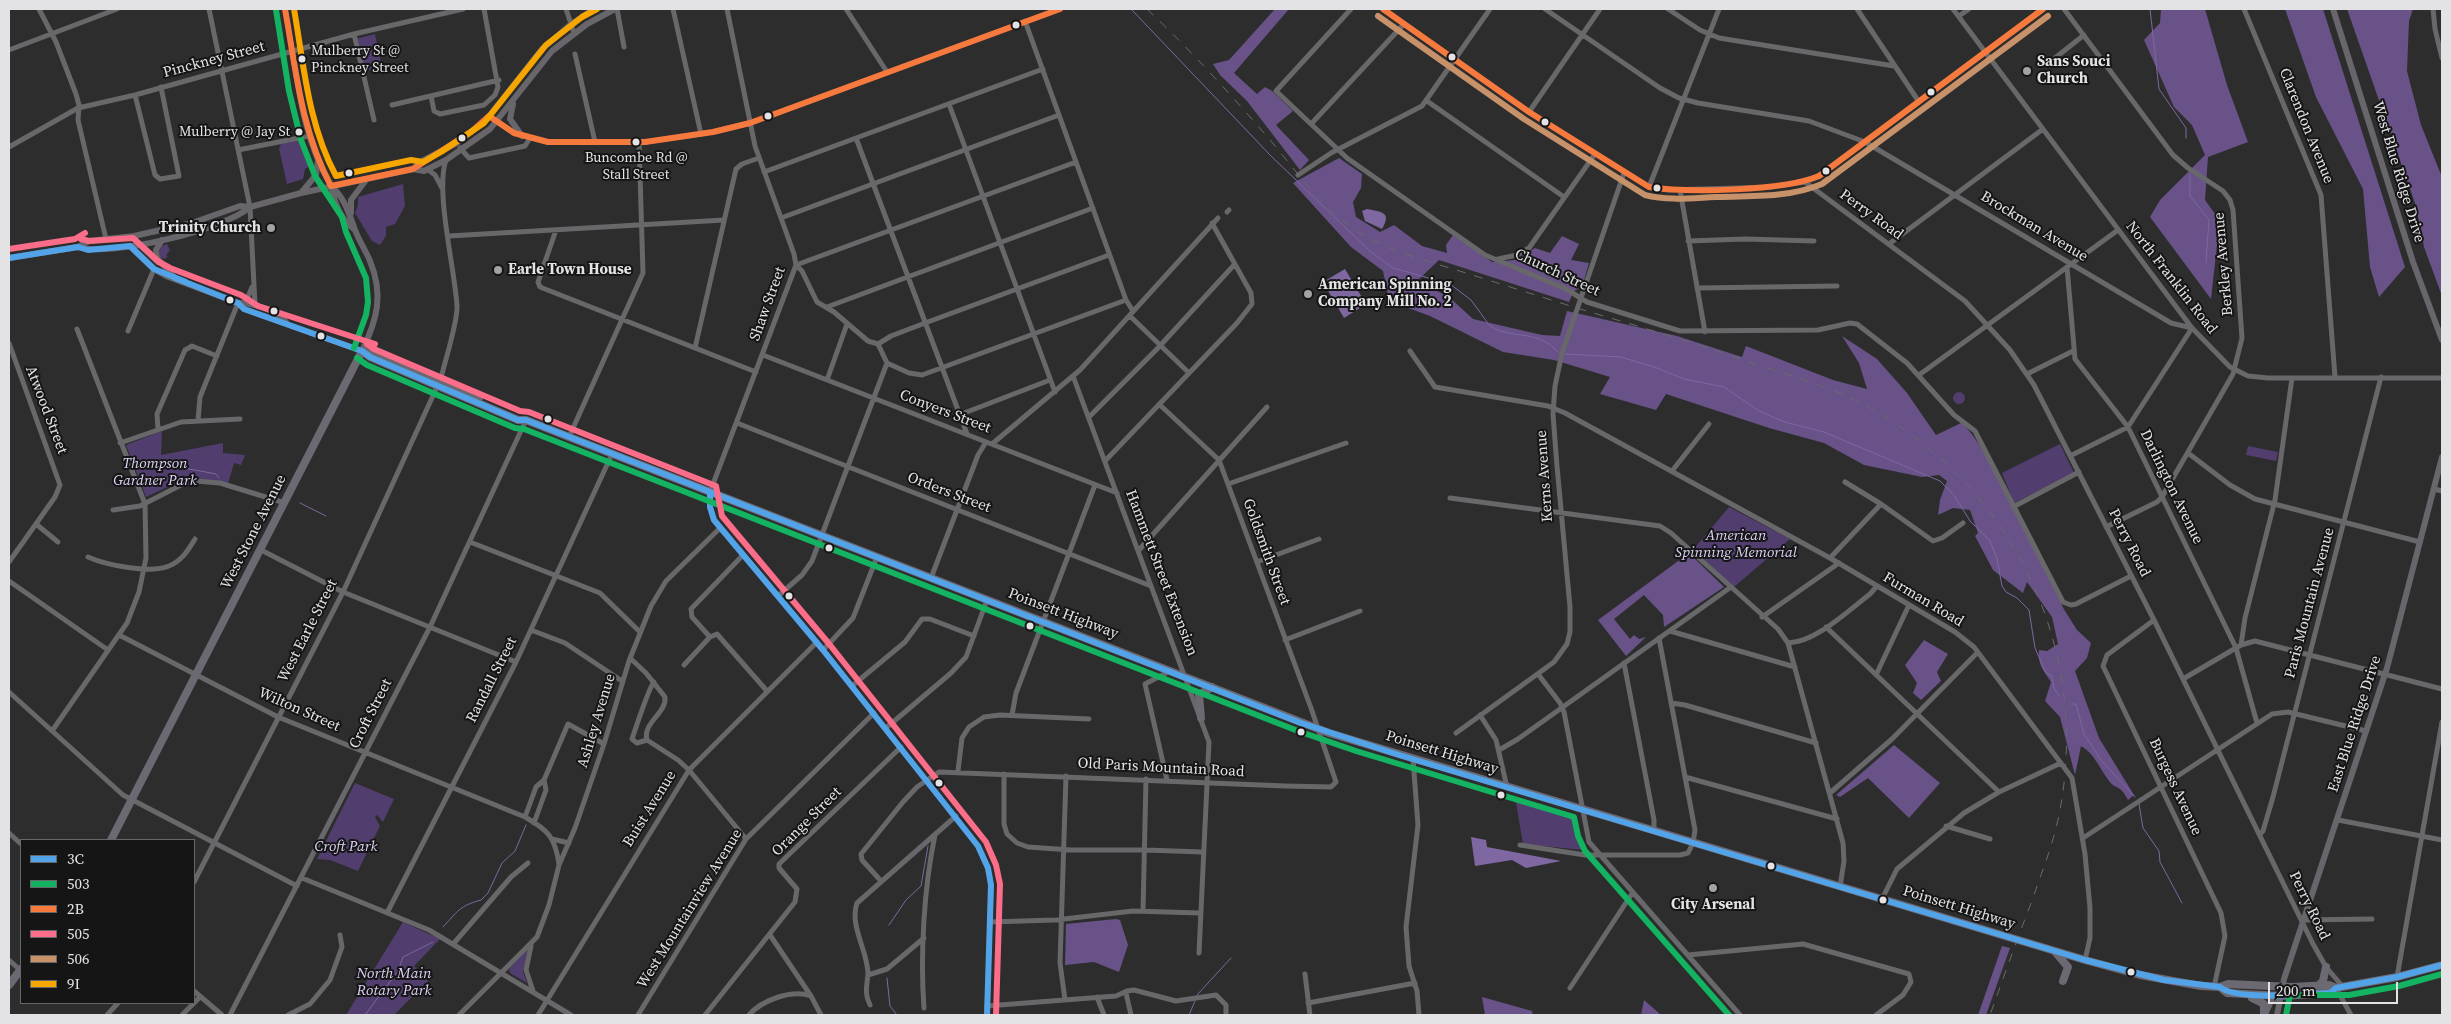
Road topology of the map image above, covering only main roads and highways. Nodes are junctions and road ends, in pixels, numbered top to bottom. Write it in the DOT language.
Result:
graph roads {
  1 [pos="594,9"];
  2 [pos="616,9"];
  3 [pos="2333,9"];
  4 [pos="513,101"];
  5 [pos="522,136"];
  6 [pos="318,160"];
  7 [pos="413,169"];
  8 [pos="366,180"];
  9 [pos="331,186"];
  10 [pos="301,193"];
  11 [pos="250,206"];
  12 [pos="353,221"];
  13 [pos="354,229"];
  14 [pos="123,238"];
  15 [pos="162,240"];
  16 [pos="140,245"];
  17 [pos="130,246"];
  18 [pos="78,247"];
  19 [pos="9,258"];
  20 [pos="161,264"];
  21 [pos="175,278"];
  22 [pos="238,303"];
  23 [pos="286,322"];
  24 [pos="2442,340"];
  25 [pos="362,351"];
  26 [pos="2442,457"];
  27 [pos="1212,687"];
  28 [pos="1201,718"];
  29 [pos="112,839"];
  30 [pos="2052,950"];
  31 [pos="2442,965"];
  32 [pos="2326,967"];
  33 [pos="20,971"];
  34 [pos="2062,981"];
  35 [pos="9,985"];
  36 [pos="2283,986"];
  37 [pos="2318,986"];
  38 [pos="2217,987"];
  39 [pos="2339,987"];
  40 [pos="2235,994"];
  41 [pos="2281,996"];
  42 [pos="2265,1015"];
  43 [pos="2277,1015"];
  1 -- 7 [label="main road"];
  2 -- 4 [label="main road"];
  3 -- 24 [label="main road, West Blue Ridge Drive"];
  4 -- 5 [label="main road"];
  4 -- 7 [label="main road"];
  6 -- 10 [label="main road"];
  7 -- 8 [label="main road"];
  8 -- 9 [label="main road"];
  8 -- 12 [label="main road"];
  9 -- 10 [label="main road"];
  9 -- 12 [label="main road, West Stone Avenue"];
  9 -- 13 [label="main road, West Stone Avenue"];
  10 -- 11 [label="main road"];
  11 -- 14 [label="main road"];
  11 -- 15 [label="main road"];
  12 -- 13 [label="main road, West Stone Avenue"];
  13 -- 25 [label="main road, West Stone Avenue"];
  14 -- 16 [label="main road"];
  14 -- 18 [label="main road"];
  15 -- 16 [label="main road"];
  15 -- 20 [label="main road"];
  16 -- 17 [label="main road"];
  16 -- 20 [label="main road"];
  17 -- 18 [label="main road"];
  17 -- 21 [label="main road"];
  18 -- 19 [label="main road"];
  20 -- 21 [label="main road"];
  21 -- 22 [label="main road"];
  22 -- 23 [label="main road"];
  22 -- 23 [label="main road"];
  23 -- 25 [label="main road"];
  25 -- 27 [label="highway, Poinsett Highway"];
  25 -- 29 [label="highway, West Stone Avenue"];
  26 -- 36 [label="main road, East Blue Ridge Drive"];
  27 -- 28 [label="highway"];
  27 -- 30 [label="highway, Poinsett Highway"];
  30 -- 34 [label="highway"];
  30 -- 38 [label="highway, Poinsett Highway"];
  31 -- 39 [label="highway, Poinsett Highway"];
  32 -- 37 [label="highway"];
  33 -- 35 [label="highway"];
  36 -- 37 [label="highway, Poinsett Highway"];
  36 -- 38 [label="highway, Poinsett Highway"];
  36 -- 41 [label="main road, East Blue Ridge Drive"];
  37 -- 39 [label="highway, Poinsett Highway"];
  38 -- 40 [label="highway, Poinsett Highway"];
  39 -- 41 [label="highway, Poinsett Highway"];
  40 -- 41 [label="highway, Poinsett Highway"];
  40 -- 42 [label="highway"];
  41 -- 42 [label="main road"];
  41 -- 43 [label="main road, East Blue Ridge Drive"];
}
